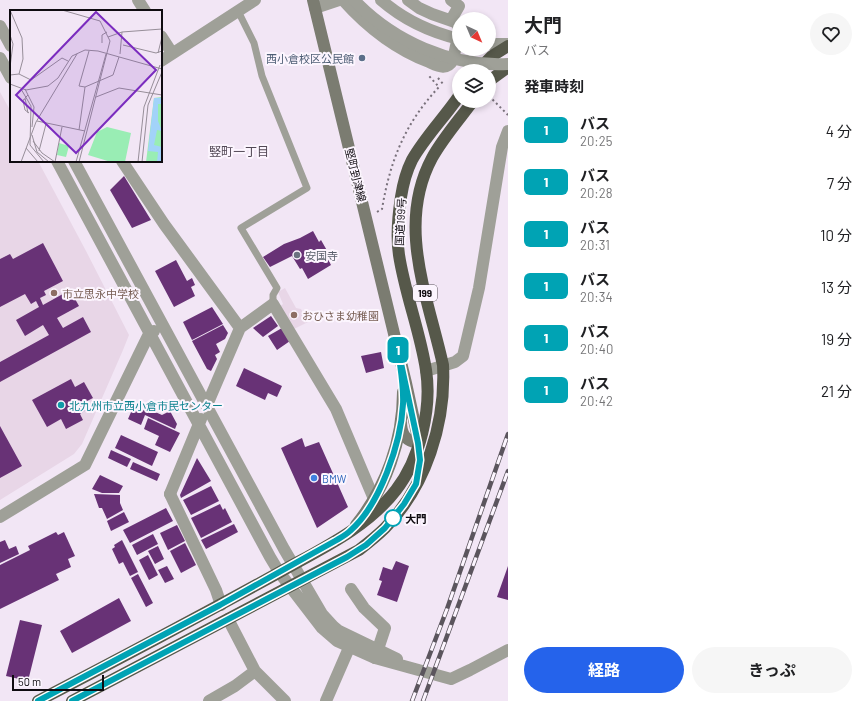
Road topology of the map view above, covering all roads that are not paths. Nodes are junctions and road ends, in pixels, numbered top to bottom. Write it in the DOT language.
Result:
graph roads {
  1 [pos="138,0"];
  2 [pos="254,0"];
  3 [pos="339,0"];
  4 [pos="344,0"];
  5 [pos="354,0"];
  6 [pos="382,0"];
  7 [pos="408,0"];
  8 [pos="451,0"];
  9 [pos="314,4"];
  10 [pos="144,10"];
  11 [pos="238,11"];
  12 [pos="457,12"];
  13 [pos="452,25"];
  14 [pos="0,26"];
  15 [pos="162,38"];
  16 [pos="452,38"];
  17 [pos="10,44"];
  18 [pos="496,44"];
  19 [pos="508,45"];
  20 [pos="172,53"];
  21 [pos="453,56"];
  22 [pos="0,58"];
  23 [pos="162,60"];
  24 [pos="470,64"];
  25 [pos="484,64"];
  26 [pos="508,64"];
  27 [pos="496,65"];
  28 [pos="508,67"];
  29 [pos="10,76"];
  30 [pos="496,76"];
  31 [pos="452,104"];
  32 [pos="467,108"];
  33 [pos="508,131"];
  34 [pos="58,162"];
  35 [pos="75,162"];
  36 [pos="123,162"];
  37 [pos="272,304"];
  38 [pos="164,325"];
  39 [pos="240,328"];
  40 [pos="149,334"];
  41 [pos="398,349"];
  42 [pos="443,365"];
  43 [pos="426,371"];
  44 [pos="207,405"];
  45 [pos="401,422"];
  46 [pos="199,424"];
  47 [pos="438,427"];
  48 [pos="418,443"];
  49 [pos="416,484"];
  50 [pos="374,499"];
  51 [pos="0,517"];
  52 [pos="350,532"];
  53 [pos="293,565"];
  54 [pos="280,572"];
  55 [pos="302,580"];
  56 [pos="290,586"];
  57 [pos="351,589"];
  58 [pos="220,605"];
  59 [pos="228,619"];
  60 [pos="351,643"];
  61 [pos="508,650"];
  62 [pos="377,654"];
  63 [pos="255,671"];
  64 [pos="38,701"];
  65 [pos="72,701"];
  66 [pos="209,701"];
  67 [pos="285,701"];
  68 [pos="326,701"];
  1 -- 10 [label="street"];
  2 -- 11 [label="street"];
  3 -- 9 [label="street"];
  4 -- 21 [label="street"];
  5 -- 24 [label="street, bridge"];
  6 -- 16 [label="street, bridge"];
  7 -- 13 [label="street"];
  8 -- 12 [label="street"];
  9 -- 41 [label="main road, 堅町到津線"];
  11 -- 20 [label="street"];
  11 -- 37 [label="lane"];
  14 -- 17 [label="street"];
  15 -- 20 [label="street"];
  18 -- 19 [label="street"];
  19 -- 25 [label="highway"];
  20 -- 23 [label="street"];
  22 -- 29 [label="street"];
  26 -- 27 [label="street, bridge"];
  28 -- 30 [label="highway"];
  31 -- 43 [label="highway, 国道199号 / 199"];
  32 -- 42 [label="highway, 国道199号 / 199"];
  33 -- 42 [label="street"];
  34 -- 40 [label="street"];
  35 -- 38 [label="street"];
  36 -- 39 [label="street"];
  37 -- 39 [label="street"];
  37 -- 50 [label="street"];
  38 -- 40 [label="street"];
  38 -- 44 [label="street"];
  39 -- 44 [label="street"];
  40 -- 46 [label="street"];
  40 -- 51 [label="street"];
  41 -- 45 [label="main road, 堅町到津線"];
  41 -- 48 [label="main road, 堅町到津線"];
  42 -- 43 [label="street"];
  42 -- 47 [label="highway, 国道199号 / 199"];
  43 -- 48 [label="highway, 国道199号 / 199"];
  44 -- 46 [label="street"];
  44 -- 53 [label="street"];
  45 -- 48 [label="main road"];
  45 -- 50 [label="main road, 堅町到津線"];
  46 -- 54 [label="street"];
  46 -- 58 [label="street"];
  47 -- 48 [label="highway"];
  47 -- 49 [label="highway, 国道199号 / 199"];
  48 -- 49 [label="highway"];
  48 -- 52 [label="highway, 国道199号 / 199"];
  49 -- 55 [label="highway, 国道199号 / 199"];
  50 -- 52 [label="main road, 堅町到津線"];
  52 -- 53 [label="highway, 国道199号 / 199"];
  53 -- 54 [label="highway, 国道199号 / 199"];
  53 -- 55 [label="street"];
  54 -- 56 [label="street"];
  54 -- 58 [label="highway, 国道199号 / 199"];
  55 -- 56 [label="highway, 国道199号 / 199"];
  55 -- 60 [label="street"];
  56 -- 59 [label="highway, 国道199号 / 199"];
  56 -- 60 [label="street"];
  57 -- 62 [label="street"];
  58 -- 64 [label="highway, 国道199号 / 199"];
  59 -- 63 [label="street"];
  59 -- 65 [label="highway, 国道199号 / 199"];
  60 -- 62 [label="street"];
  60 -- 68 [label="street"];
  61 -- 62 [label="street"];
  63 -- 66 [label="street"];
  63 -- 67 [label="street"];
}
